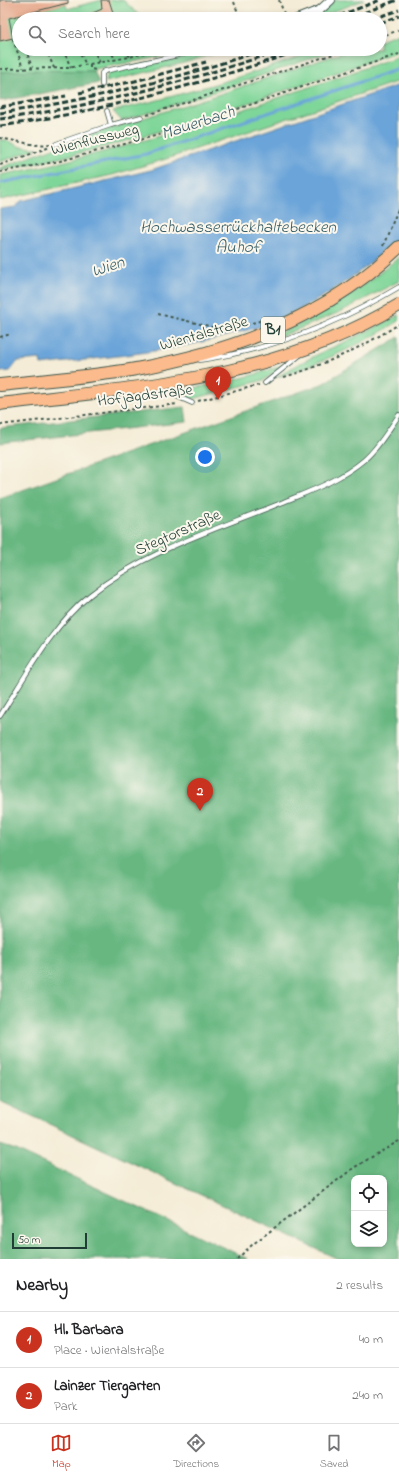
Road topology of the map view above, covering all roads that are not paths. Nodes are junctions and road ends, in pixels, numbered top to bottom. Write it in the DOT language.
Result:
graph roads {
  1 [pos="331,0"];
  2 [pos="315,12"];
  3 [pos="174,56"];
  4 [pos="102,85"];
  5 [pos="107,111"];
  6 [pos="141,117"];
  7 [pos="111,125"];
  8 [pos="56,144"];
  9 [pos="396,249"];
  10 [pos="399,287"];
  11 [pos="399,305"];
  12 [pos="309,348"];
  13 [pos="135,369"];
  14 [pos="265,383"];
  15 [pos="0,385"];
  16 [pos="152,386"];
  17 [pos="192,403"];
  18 [pos="0,404"];
  19 [pos="399,415"];
  20 [pos="0,716"];
  1 -- 2 [label="street"];
  3 -- 4 [label="lane"];
  5 -- 7 [label="lane"];
  6 -- 7 [label="lane"];
  7 -- 8 [label="lane"];
  9 -- 13 [label="main road, Wientalstraße / B1"];
  10 -- 13 [label="lane"];
  11 -- 12 [label="main road, B1"];
  12 -- 14 [label="lane"];
  12 -- 16 [label="main road, B1"];
  13 -- 15 [label="main road, Wientalstraße / B1"];
  16 -- 17 [label="lane"];
  16 -- 18 [label="main road, B1"];
  19 -- 20 [label="lane, Stegtorstraße"];
}
